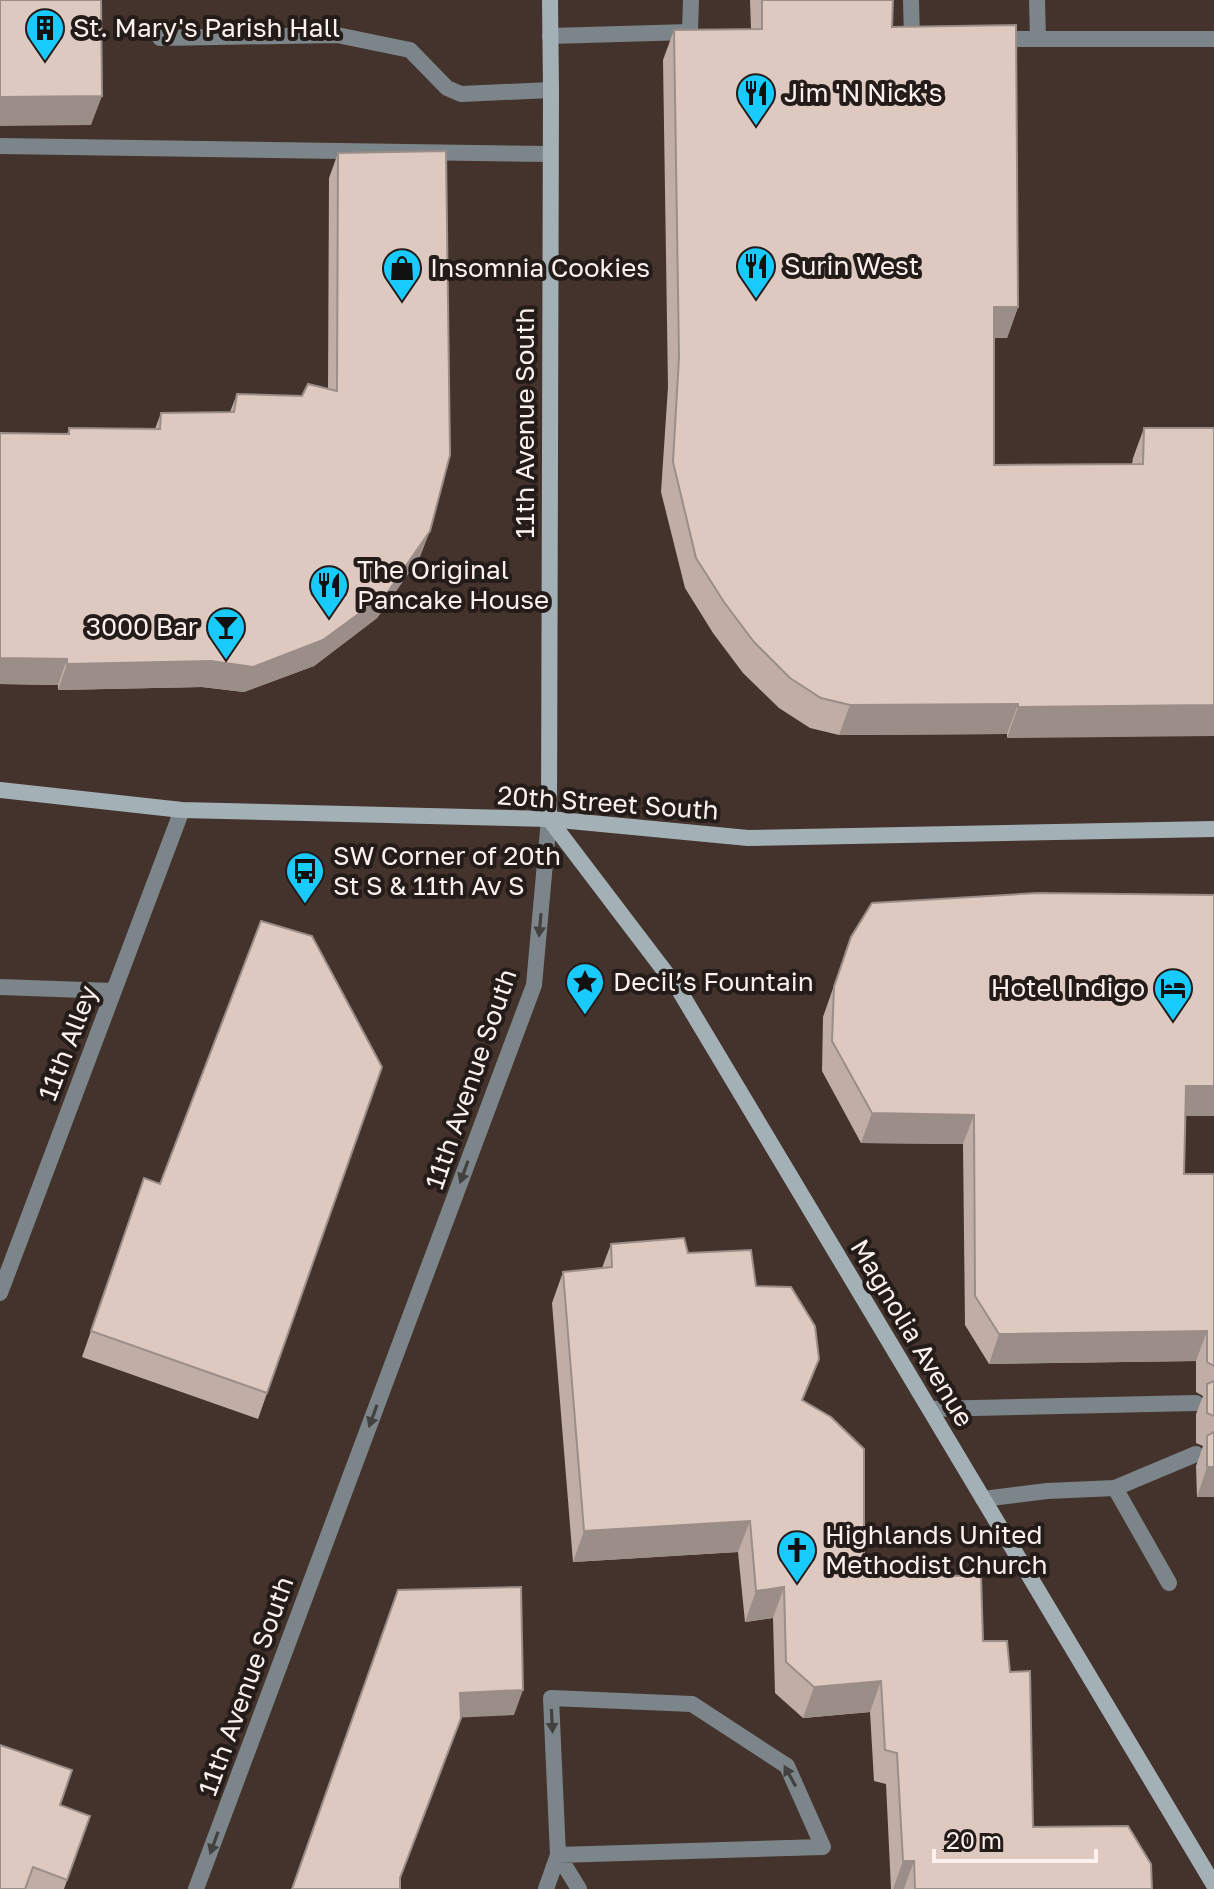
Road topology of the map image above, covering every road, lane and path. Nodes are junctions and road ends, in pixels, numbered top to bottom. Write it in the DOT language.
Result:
graph roads {
  1 [pos="550,0"];
  2 [pos="691,0"];
  3 [pos="911,0"];
  4 [pos="1037,0"];
  5 [pos="550,36"];
  6 [pos="160,38"];
  7 [pos="940,39"];
  8 [pos="982,39"];
  9 [pos="1038,39"];
  10 [pos="1214,39"];
  11 [pos="551,90"];
  12 [pos="0,146"];
  13 [pos="550,154"];
  14 [pos="0,790"];
  15 [pos="182,810"];
  16 [pos="549,819"];
  17 [pos="1214,829"];
  18 [pos="0,987"];
  19 [pos="113,991"];
  20 [pos="0,1293"];
  21 [pos="1196,1403"];
  22 [pos="930,1409"];
  23 [pos="1196,1454"];
  24 [pos="1115,1488"];
  25 [pos="983,1499"];
  26 [pos="1169,1583"];
  27 [pos="558,1855"];
  28 [pos="1214,1885"];
  29 [pos="196,1889"];
  30 [pos="546,1889"];
  31 [pos="579,1889"];
  1 -- 5 [label="street, 11th Avenue South"];
  2 -- 5 [label="street"];
  3 -- 7 [label="street"];
  4 -- 9 [label="street"];
  5 -- 11 [label="street, 11th Avenue South"];
  6 -- 11 [label="street"];
  8 -- 9 [label="street"];
  9 -- 10 [label="street"];
  11 -- 13 [label="street, 11th Avenue South"];
  12 -- 13 [label="street"];
  13 -- 16 [label="street, 11th Avenue South"];
  14 -- 15 [label="street, 20th Street South"];
  15 -- 16 [label="street, 20th Street South"];
  15 -- 19 [label="street, 11th Alley"];
  16 -- 17 [label="street, 20th Street South"];
  16 -- 22 [label="street, Magnolia Avenue"];
  16 -- 29 [label="street, 11th Avenue South, one-way"];
  18 -- 19 [label="street"];
  19 -- 20 [label="street, 11th Alley"];
  21 -- 22 [label="street"];
  22 -- 25 [label="street, Magnolia Avenue"];
  23 -- 24 [label="street"];
  24 -- 25 [label="street"];
  24 -- 26 [label="street"];
  25 -- 28 [label="street, Magnolia Avenue"];
  27 -- 27 [label="street, one-way"];
  27 -- 30 [label="street"];
  27 -- 31 [label="street"];
}
